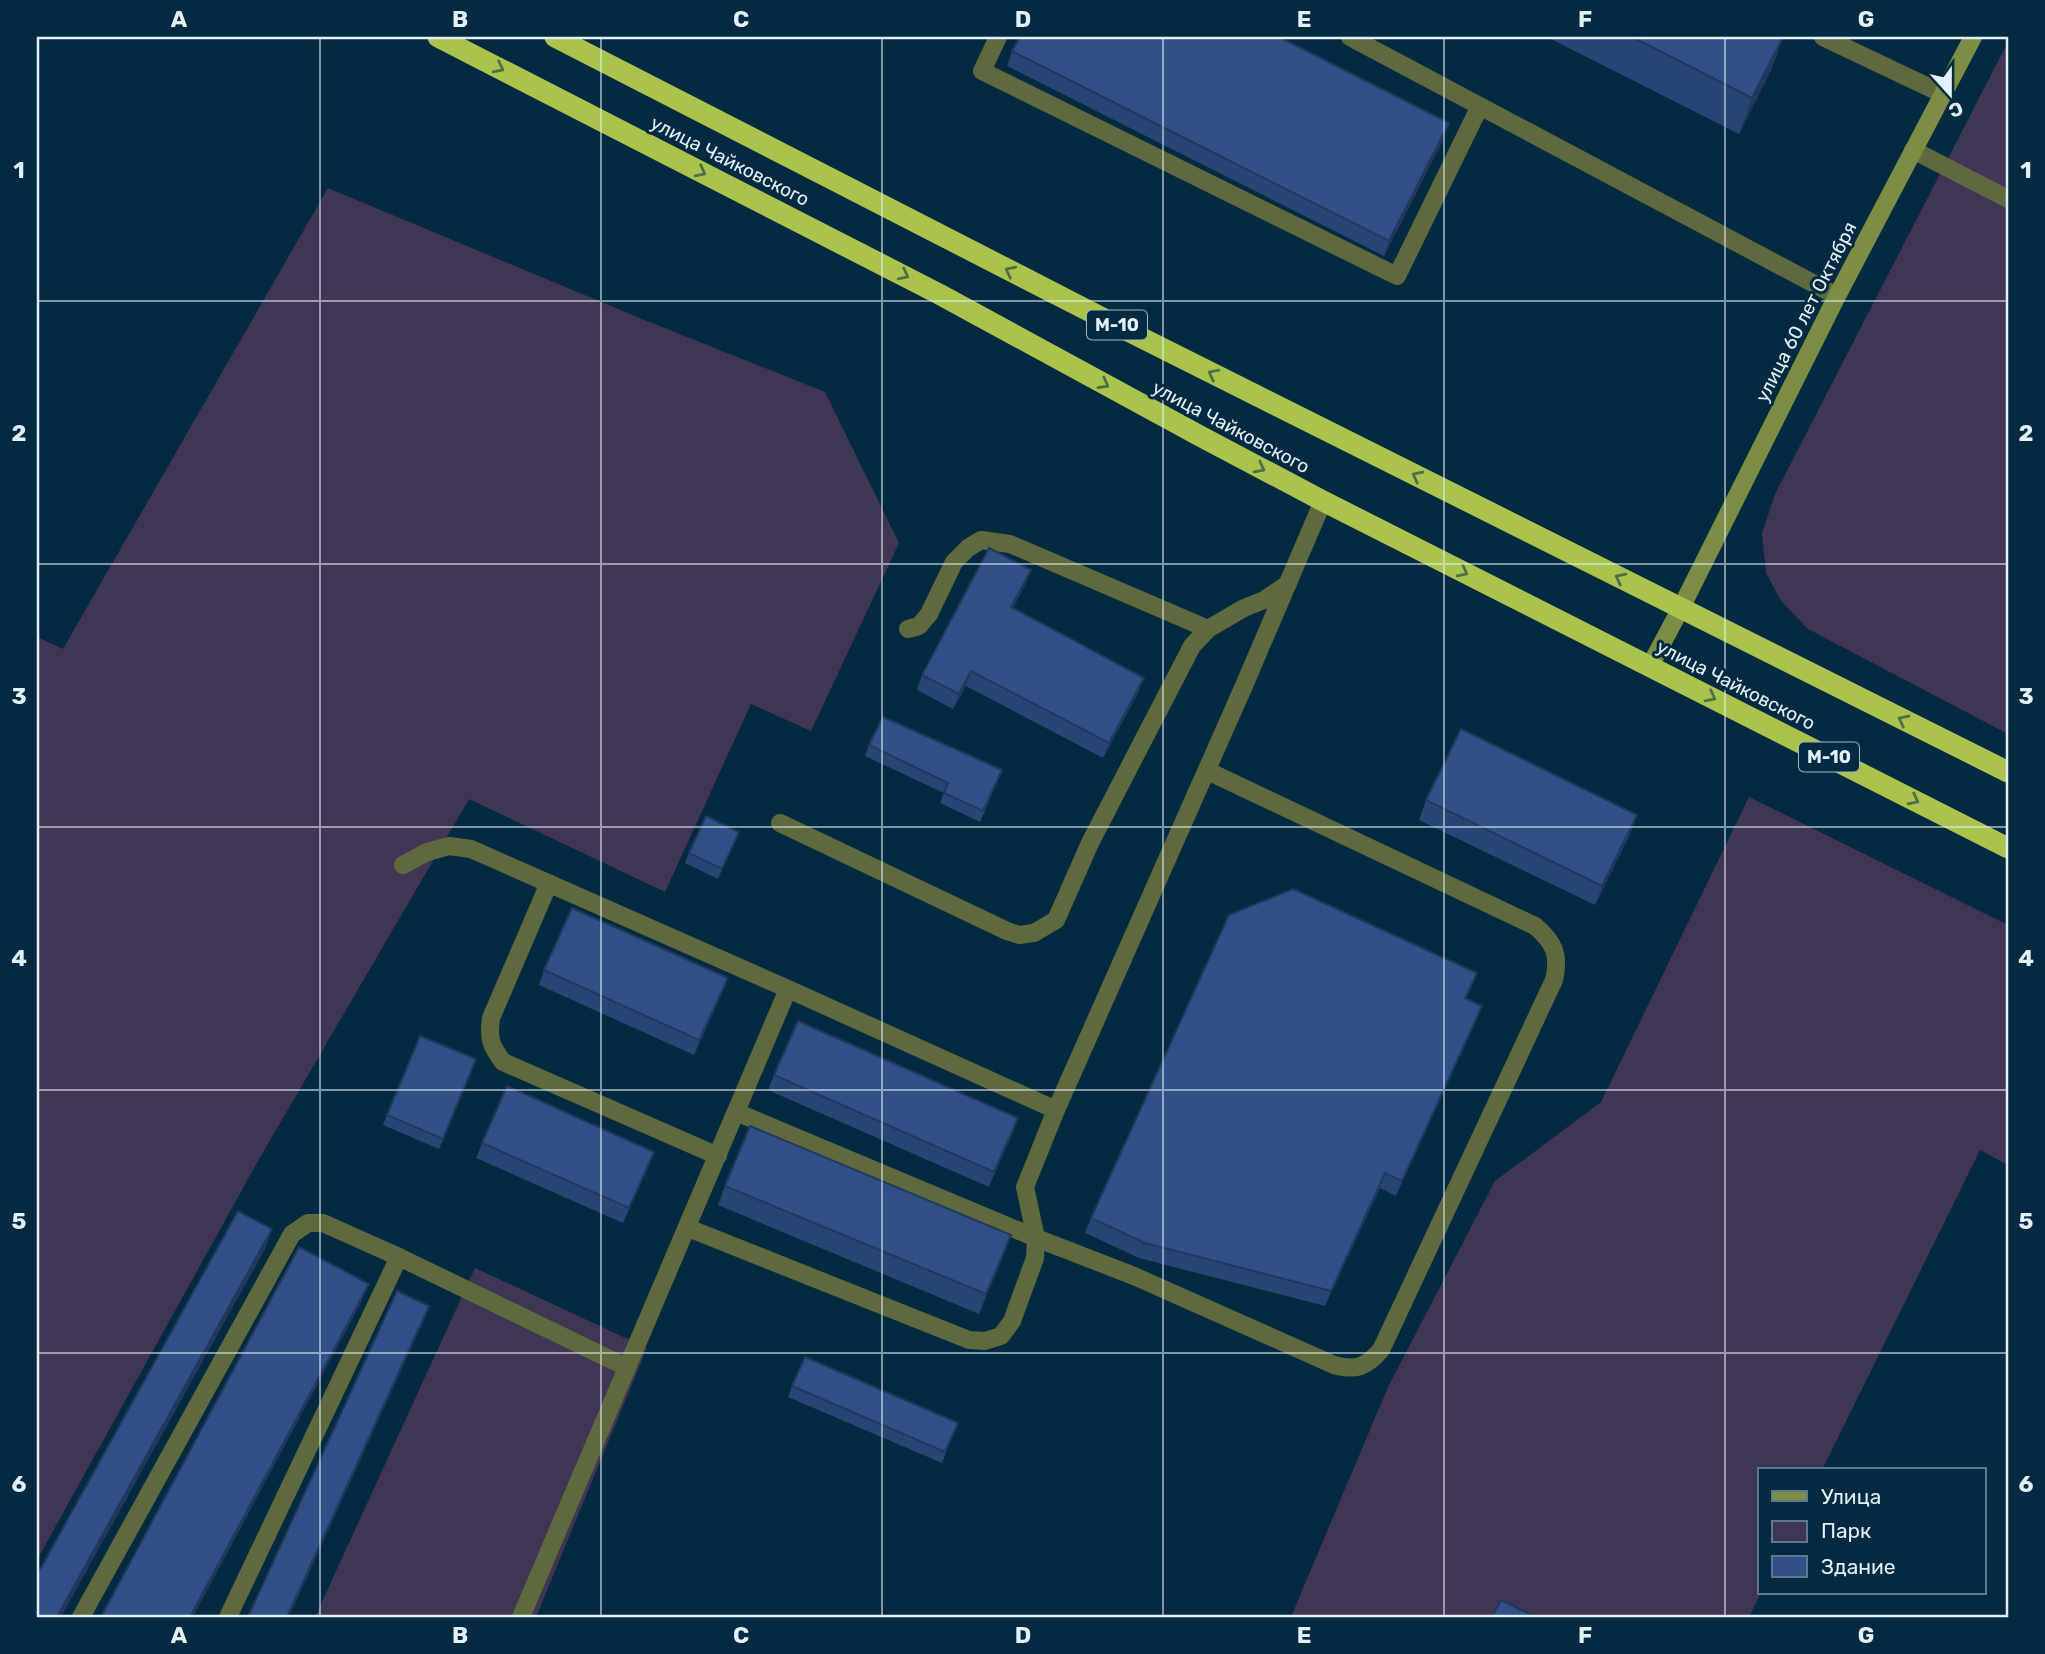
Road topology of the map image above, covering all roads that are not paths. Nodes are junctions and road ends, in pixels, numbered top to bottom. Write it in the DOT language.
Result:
graph roads {
  1 [pos="438,37"];
  2 [pos="555,37"];
  3 [pos="998,37"];
  4 [pos="1350,37"];
  5 [pos="1823,37"];
  6 [pos="1973,37"];
  7 [pos="1943,94"];
  8 [pos="1480,106"];
  9 [pos="1913,149"];
  10 [pos="2008,199"];
  11 [pos="1837,296"];
  12 [pos="1323,501"];
  13 [pos="1288,584"];
  14 [pos="1681,608"];
  15 [pos="908,629"];
  16 [pos="1208,629"];
  17 [pos="1650,666"];
  18 [pos="2008,772"];
  19 [pos="1214,774"];
  20 [pos="780,823"];
  21 [pos="2008,848"];
  22 [pos="403,865"];
  23 [pos="549,883"];
  24 [pos="788,989"];
  25 [pos="1056,1111"];
  26 [pos="736,1112"];
  27 [pos="718,1156"];
  28 [pos="688,1228"];
  29 [pos="1036,1238"];
  30 [pos="399,1256"];
  31 [pos="626,1367"];
  32 [pos="81,1617"];
  33 [pos="228,1617"];
  34 [pos="521,1617"];
  1 -- 12 [label="highway, улица Чайковского / М-10, one-way"];
  14 -- 2 [label="highway, улица Чайковского / М-10, one-way"];
  3 -- 8 [label="street"];
  4 -- 8 [label="street"];
  5 -- 7 [label="street"];
  6 -- 7 [label="street, улица 60 лет Октября"];
  7 -- 9 [label="street, улица 60 лет Октября"];
  8 -- 11 [label="street"];
  9 -- 10 [label="street"];
  9 -- 11 [label="street, улица 60 лет Октября"];
  11 -- 14 [label="street, улица 60 лет Октября"];
  12 -- 13 [label="street"];
  12 -- 17 [label="highway, улица Чайковского / М-10, one-way"];
  13 -- 16 [label="street"];
  13 -- 25 [label="street"];
  14 -- 17 [label="street, улица 60 лет Октября"];
  18 -- 14 [label="highway, улица Чайковского / М-10, one-way"];
  15 -- 16 [label="street"];
  16 -- 20 [label="street"];
  17 -- 21 [label="highway, улица Чайковского / М-10, one-way"];
  19 -- 29 [label="street"];
  22 -- 23 [label="street"];
  23 -- 24 [label="street"];
  23 -- 27 [label="street"];
  24 -- 25 [label="street"];
  24 -- 26 [label="street"];
  25 -- 29 [label="street"];
  26 -- 27 [label="street"];
  26 -- 29 [label="street"];
  27 -- 28 [label="street"];
  28 -- 29 [label="street"];
  28 -- 31 [label="street"];
  30 -- 31 [label="street"];
  30 -- 32 [label="street"];
  30 -- 33 [label="street"];
  31 -- 34 [label="street"];
}
